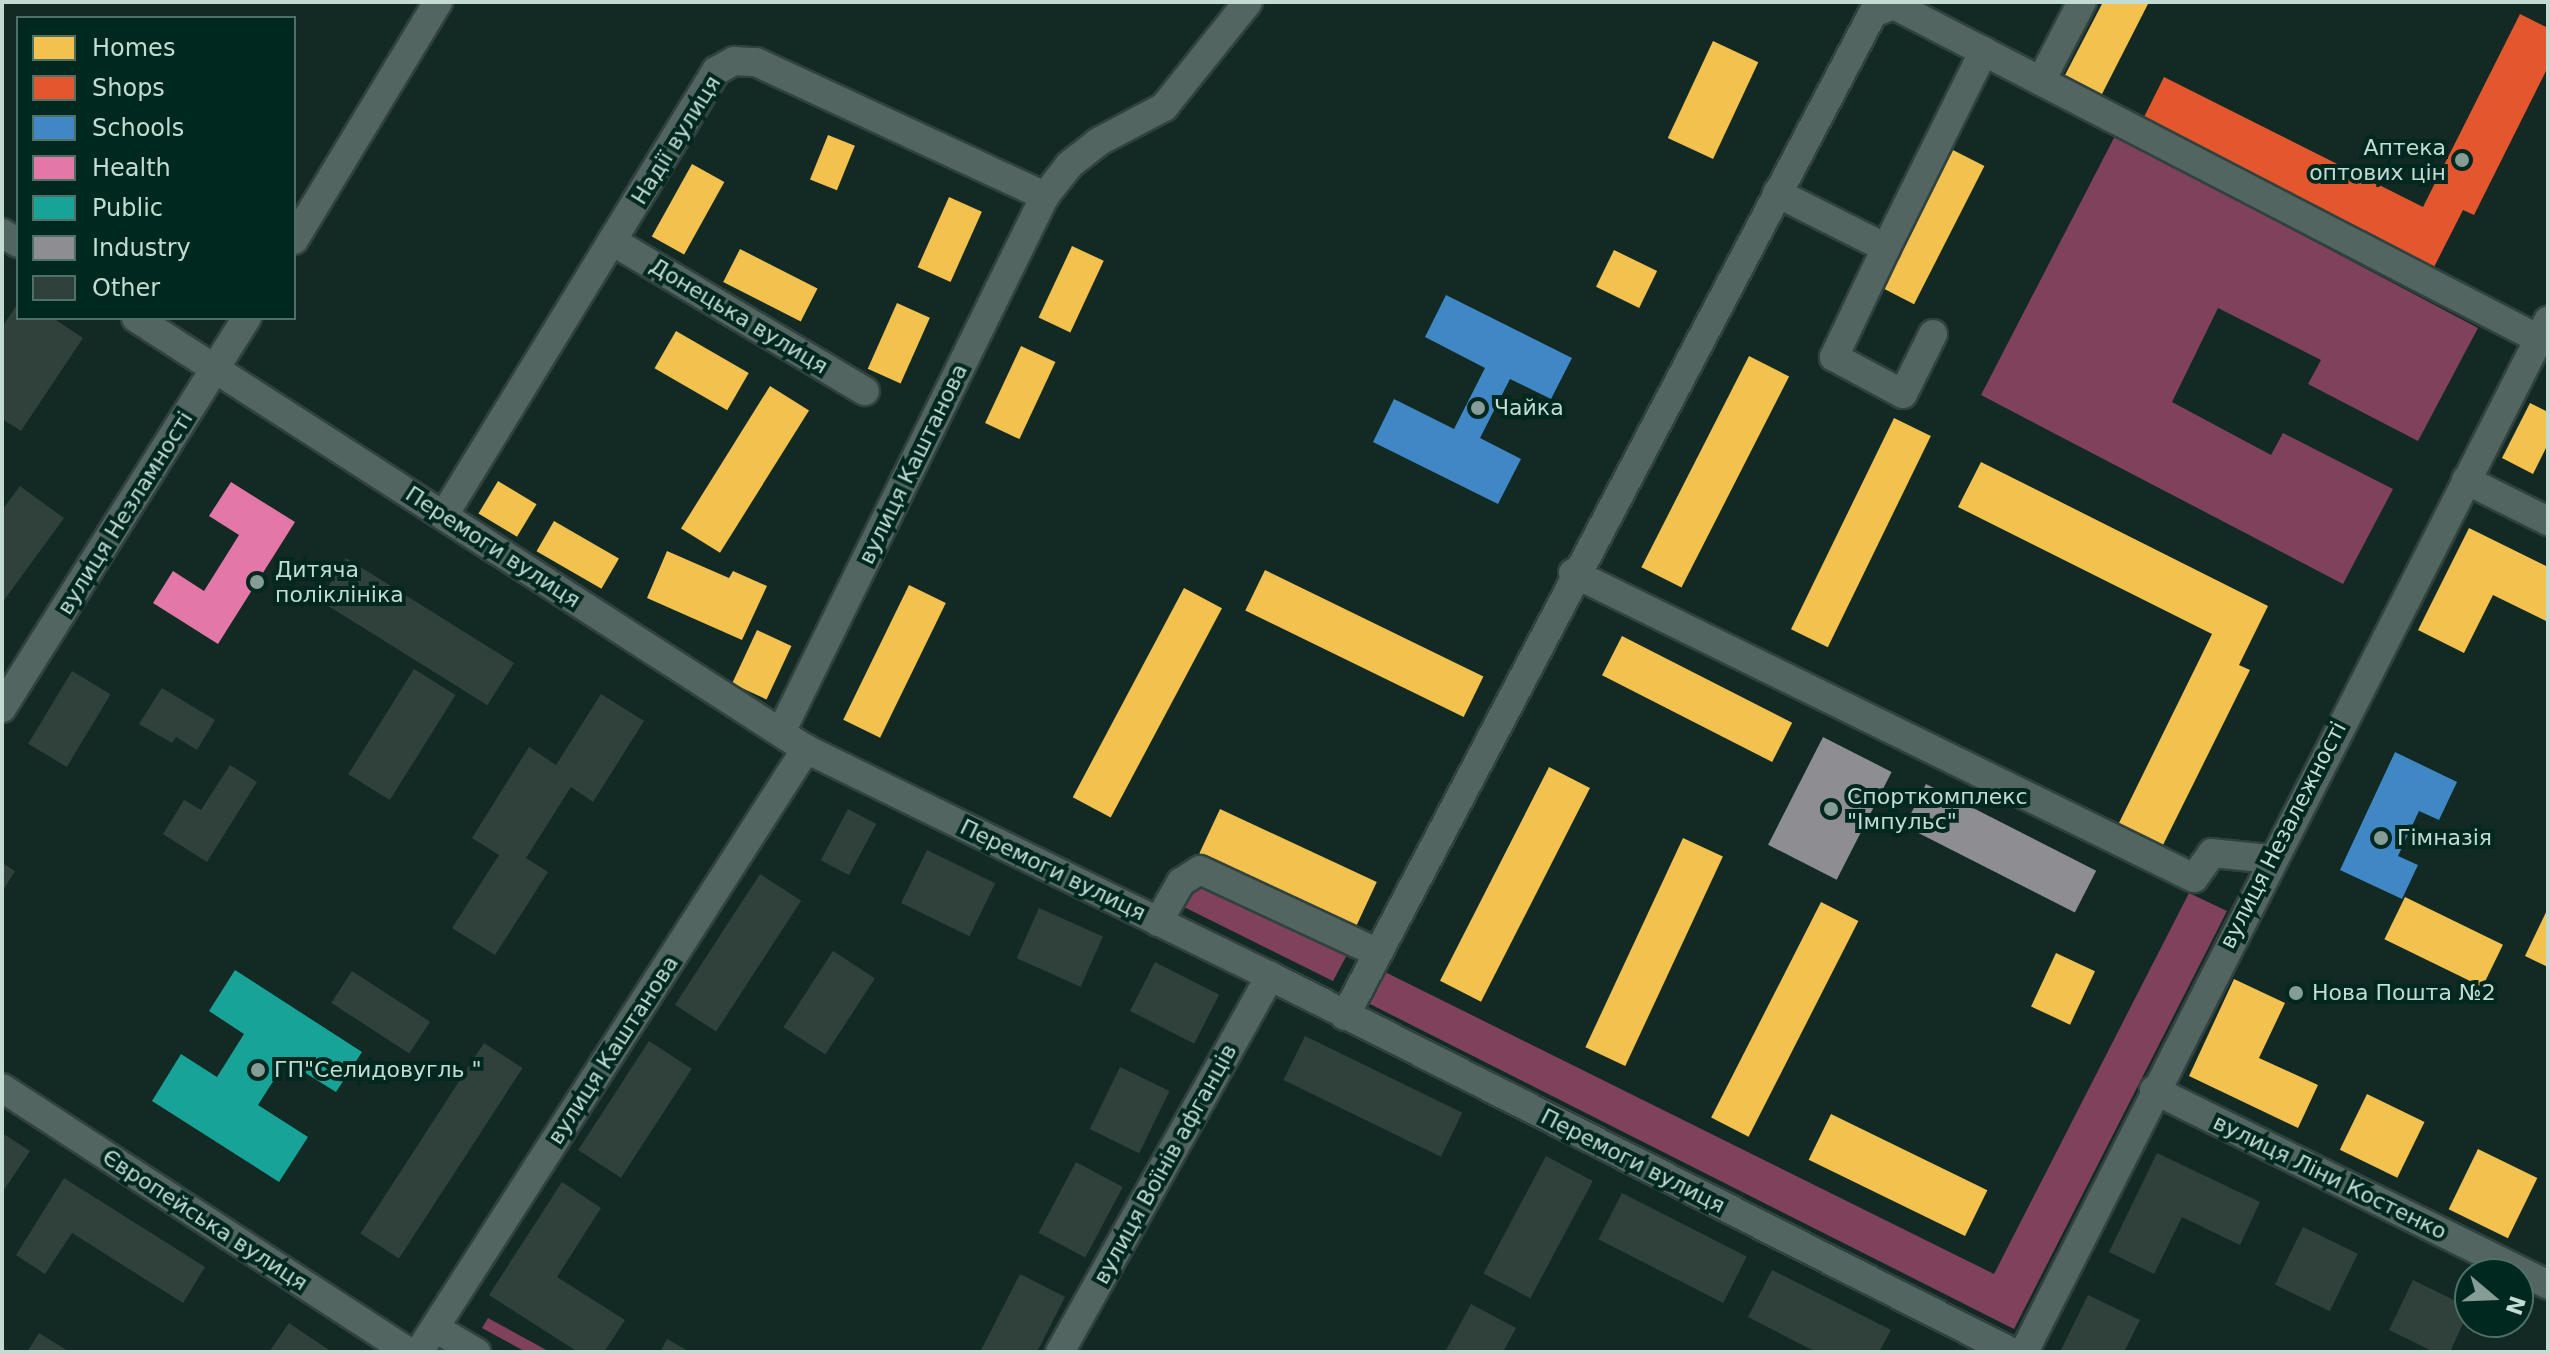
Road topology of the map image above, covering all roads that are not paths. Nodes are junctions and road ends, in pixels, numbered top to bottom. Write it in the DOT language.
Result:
graph roads {
  1 [pos="438,2"];
  2 [pos="1248,2"];
  3 [pos="2082,2"];
  4 [pos="1984,51"];
  5 [pos="2041,81"];
  6 [pos="1777,193"];
  7 [pos="1045,196"];
  8 [pos="296,237"];
  9 [pos="612,241"];
  10 [pos="1886,248"];
  11 [pos="139,320"];
  12 [pos="246,320"];
  13 [pos="2543,330"];
  14 [pos="1933,334"];
  15 [pos="216,369"];
  16 [pos="865,391"];
  17 [pos="2466,480"];
  18 [pos="444,515"];
  19 [pos="2548,521"];
  20 [pos="1573,573"];
  21 [pos="2,708"];
  22 [pos="781,732"];
  23 [pos="806,749"];
  24 [pos="2270,859"];
  25 [pos="1158,922"];
  26 [pos="1378,953"];
  27 [pos="1270,976"];
  28 [pos="1345,1016"];
  29 [pos="2,1088"];
  30 [pos="2154,1090"];
  31 [pos="2548,1285"];
  32 [pos="435,1328"];
  33 [pos="408,1352"];
  34 [pos="419,1352"];
  35 [pos="476,1352"];
  36 [pos="1060,1352"];
  37 [pos="2011,1352"];
  38 [pos="2024,1352"];
  1 -- 8 [label="street"];
  2 -- 7 [label="street, вулиця Каштанова"];
  3 -- 5 [label="street"];
  4 -- 5 [label="street"];
  4 -- 6 [label="street"];
  4 -- 10 [label="street"];
  5 -- 13 [label="street"];
  6 -- 10 [label="street"];
  6 -- 20 [label="street"];
  7 -- 9 [label="street, Надії вулиця"];
  7 -- 22 [label="street, вулиця Каштанова"];
  9 -- 16 [label="street, Донецька вулиця"];
  9 -- 18 [label="street, Надії вулиця"];
  10 -- 14 [label="street"];
  11 -- 15 [label="street, Перемоги вулиця"];
  12 -- 15 [label="street, вулиця Незламності"];
  13 -- 17 [label="street, вулиця Незалежності"];
  15 -- 18 [label="street, Перемоги вулиця"];
  15 -- 21 [label="street, вулиця Незламності"];
  17 -- 19 [label="street"];
  17 -- 24 [label="street, вулиця Незалежності"];
  18 -- 22 [label="street, Перемоги вулиця"];
  20 -- 24 [label="street"];
  20 -- 26 [label="street"];
  22 -- 23 [label="street, Перемоги вулиця"];
  23 -- 25 [label="street, Перемоги вулиця"];
  23 -- 32 [label="street, вулиця Каштанова"];
  24 -- 30 [label="street, вулиця Незалежності"];
  25 -- 26 [label="street"];
  25 -- 27 [label="street, Перемоги вулиця"];
  26 -- 28 [label="street"];
  27 -- 28 [label="street, Перемоги вулиця"];
  27 -- 36 [label="street, вулиця Воїнів афганців"];
  28 -- 37 [label="street, Перемоги вулиця"];
  29 -- 33 [label="street, Європейська вулиця"];
  30 -- 31 [label="street, вулиця Ліни Костенко"];
  30 -- 38 [label="street, вулиця Незалежності"];
  32 -- 34 [label="street, вулиця Каштанова"];
  32 -- 35 [label="street"];
}
